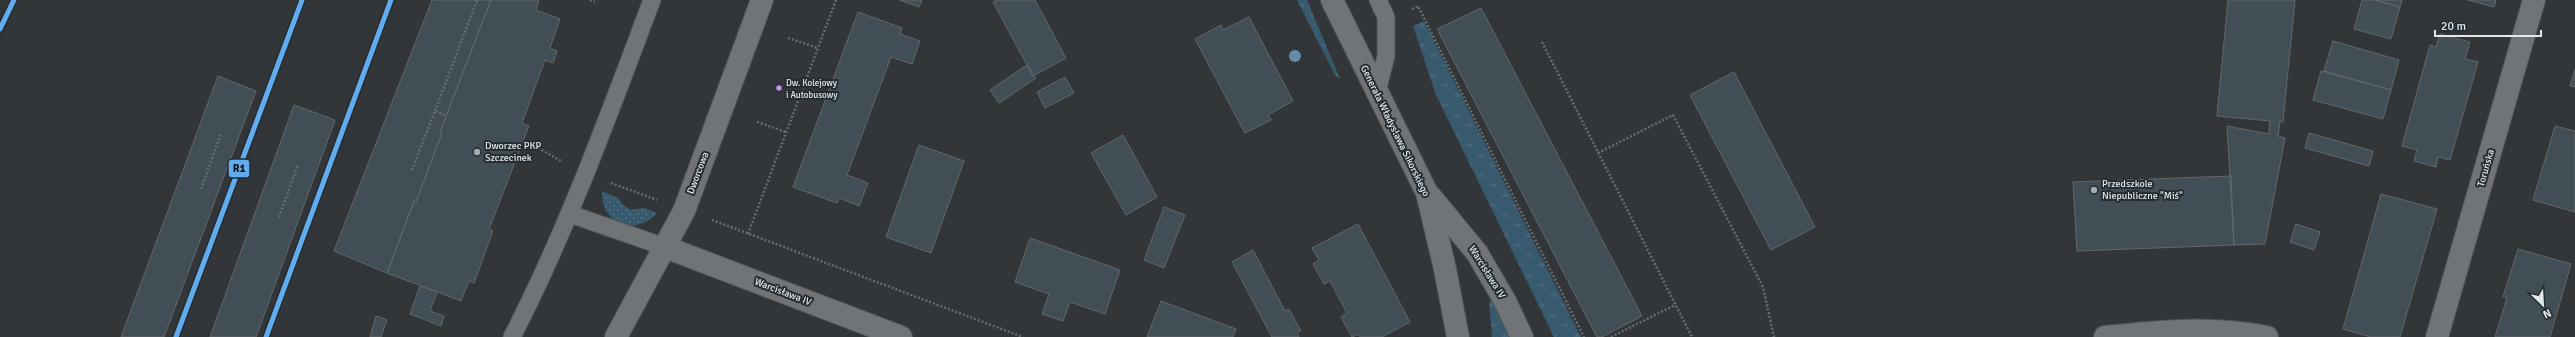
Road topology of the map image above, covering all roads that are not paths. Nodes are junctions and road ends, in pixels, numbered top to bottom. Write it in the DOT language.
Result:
graph roads {
  1 [pos="652,0"];
  2 [pos="762,0"];
  3 [pos="1332,0"];
  4 [pos="1378,0"];
  5 [pos="2534,0"];
  6 [pos="1377,92"];
  7 [pos="1427,193"];
  8 [pos="570,214"];
  9 [pos="665,247"];
  10 [pos="512,337"];
  11 [pos="616,337"];
  12 [pos="901,337"];
  13 [pos="1458,337"];
  14 [pos="1522,337"];
  15 [pos="2105,337"];
  16 [pos="2267,337"];
  17 [pos="2437,337"];
  1 -- 8 [label="lane"];
  2 -- 9 [label="street, Dworcowa"];
  3 -- 6 [label="street, Generała Władysława Sikorskiego"];
  4 -- 6 [label="lane"];
  5 -- 17 [label="street, Toruńska"];
  6 -- 7 [label="street, Generała Władysława Sikorskiego"];
  7 -- 13 [label="street, Generała Władysława Sikorskiego"];
  7 -- 14 [label="street, Warcisława IV"];
  8 -- 9 [label="lane"];
  8 -- 10 [label="lane"];
  9 -- 11 [label="street, Dworcowa"];
  9 -- 12 [label="street, Warcisława IV"];
  15 -- 16 [label="street"];
}
